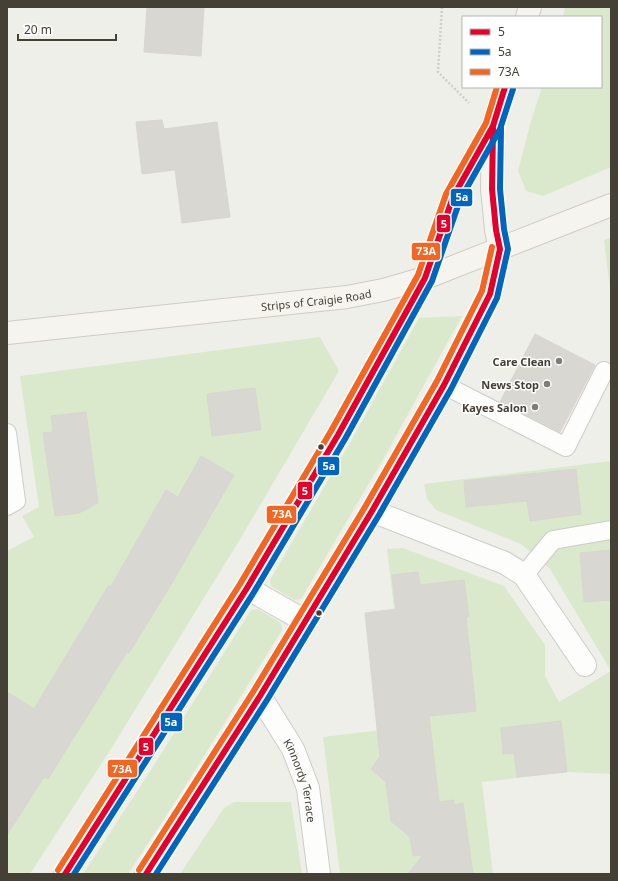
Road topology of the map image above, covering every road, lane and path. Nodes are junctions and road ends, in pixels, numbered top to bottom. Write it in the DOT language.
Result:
graph roads {
  1 [pos="442,7"];
  2 [pos="505,88"];
  3 [pos="462,96"];
  4 [pos="493,126"];
  5 [pos="611,205"];
  6 [pos="500,249"];
  7 [pos="425,278"];
  8 [pos="7,333"];
  9 [pos="604,371"];
  10 [pos="444,385"];
  11 [pos="7,434"];
  12 [pos="7,506"];
  13 [pos="372,511"];
  14 [pos="611,530"];
  15 [pos="524,575"];
  16 [pos="247,588"];
  17 [pos="305,621"];
  18 [pos="585,665"];
  19 [pos="260,696"];
  20 [pos="65,874"];
  21 [pos="146,874"];
  22 [pos="319,874"];
  1 -- 3 [label="path"];
  2 -- 4 [label="street"];
  4 -- 6 [label="street"];
  4 -- 7 [label="street"];
  5 -- 6 [label="street, Strips of Craigie Road"];
  6 -- 7 [label="street, Strips of Craigie Road"];
  6 -- 10 [label="street"];
  7 -- 8 [label="street, Strips of Craigie Road"];
  7 -- 16 [label="street"];
  9 -- 10 [label="lane"];
  10 -- 13 [label="street"];
  11 -- 12 [label="lane"];
  13 -- 15 [label="street"];
  13 -- 17 [label="street"];
  14 -- 15 [label="lane"];
  15 -- 18 [label="street"];
  16 -- 17 [label="street"];
  16 -- 20 [label="street"];
  17 -- 19 [label="street"];
  19 -- 21 [label="street"];
  19 -- 22 [label="street, Kinnordy Terrace"];
}
